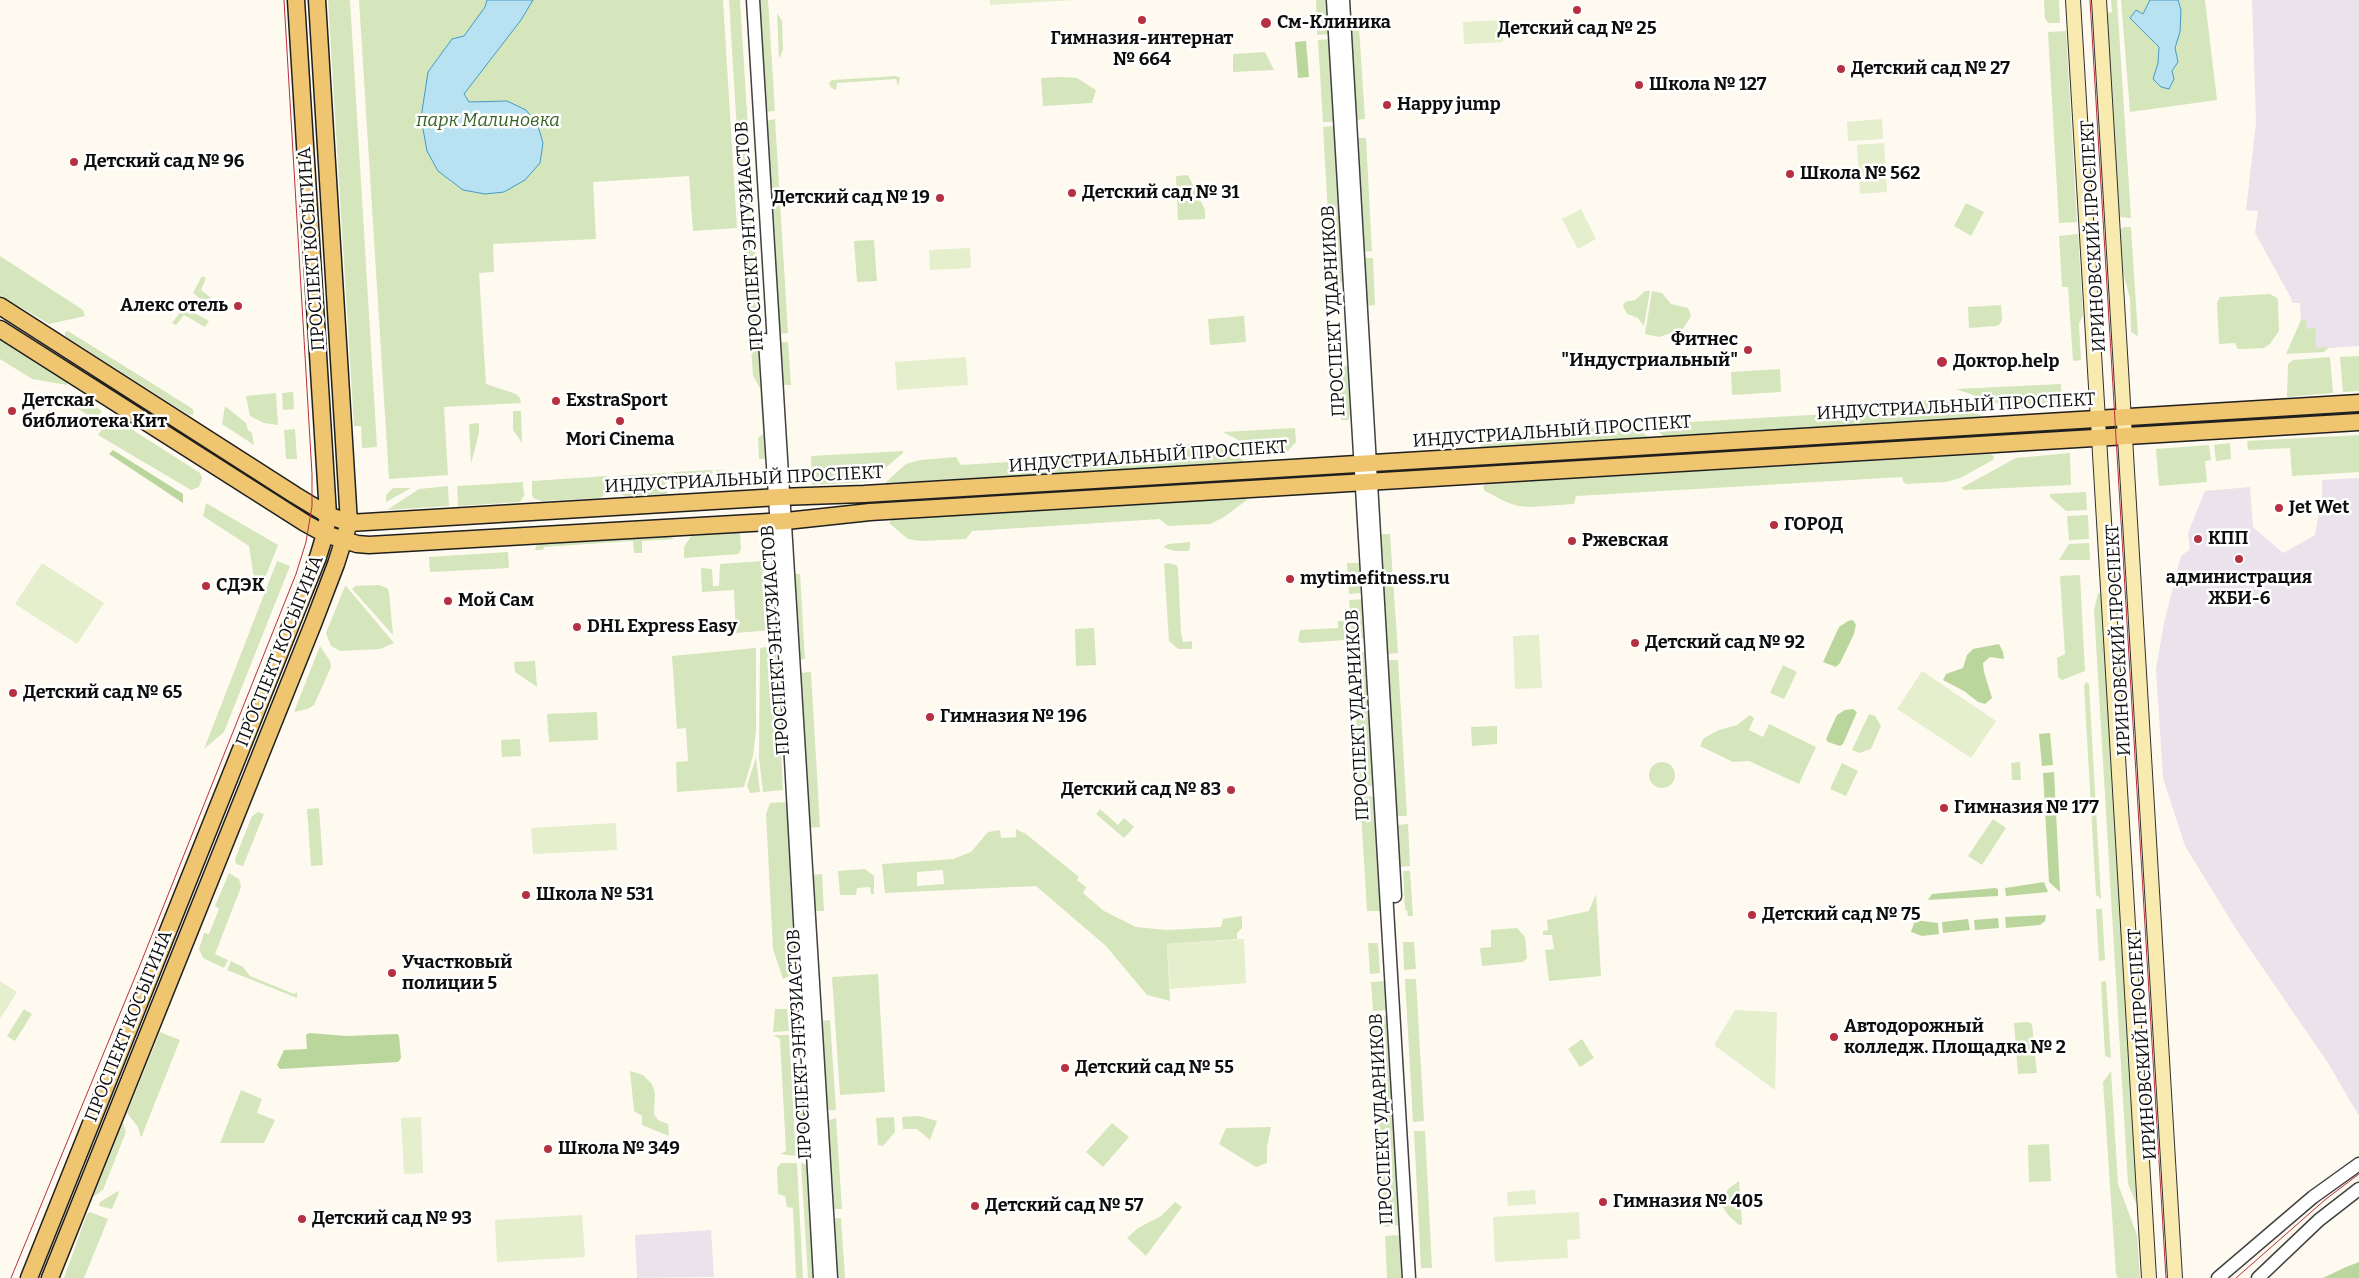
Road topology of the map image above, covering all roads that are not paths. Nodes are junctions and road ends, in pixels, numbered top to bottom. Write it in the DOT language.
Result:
graph roads {
  1 [pos="296,0"];
  2 [pos="317,0"];
  3 [pos="744,0"];
  4 [pos="753,0"];
  5 [pos="1333,0"];
  6 [pos="1343,0"];
  7 [pos="2073,0"];
  8 [pos="2099,0"];
  9 [pos="0,306"];
  10 [pos="0,329"];
  11 [pos="2359,403"];
  12 [pos="2124,417"];
  13 [pos="2098,419"];
  14 [pos="2359,422"];
  15 [pos="2125,436"];
  16 [pos="2099,438"];
  17 [pos="1366,463"];
  18 [pos="1367,482"];
  19 [pos="779,497"];
  20 [pos="328,515"];
  21 [pos="781,521"];
  22 [pos="349,522"];
  23 [pos="325,534"];
  24 [pos="344,540"];
  25 [pos="2359,1164"];
  26 [pos="2359,1189"];
  27 [pos="29,1278"];
  28 [pos="50,1278"];
  29 [pos="820,1278"];
  30 [pos="831,1278"];
  31 [pos="1409,1278"];
  32 [pos="1418,1278"];
  33 [pos="2149,1278"];
  34 [pos="2175,1278"];
  35 [pos="2218,1278"];
  36 [pos="2258,1278"];
  1 -- 20 [label="main road, ПРОСПЕКТ КОСЫГИНА"];
  2 -- 22 [label="main road, ПРОСПЕКТ КОСЫГИНА"];
  3 -- 19 [label="street, ПРОСПЕКТ ЭНТУЗИАСТОВ"];
  4 -- 19 [label="street, ПРОСПЕКТ ЭНТУЗИАСТОВ"];
  5 -- 17 [label="street, ПРОСПЕКТ УДАРНИКОВ"];
  6 -- 17 [label="street, ПРОСПЕКТ УДАРНИКОВ"];
  7 -- 13 [label="main road, ИРИНОВСКИЙ ПРОСПЕКТ"];
  8 -- 12 [label="main road, ИРИНОВСКИЙ ПРОСПЕКТ"];
  9 -- 20 [label="main road, ИНДУСТРИАЛЬНЫЙ ПРОСПЕКТ"];
  10 -- 23 [label="main road, ИНДУСТРИАЛЬНЫЙ ПРОСПЕКТ"];
  11 -- 12 [label="main road, ИНДУСТРИАЛЬНЫЙ ПРОСПЕКТ"];
  12 -- 13 [label="main road, ИНДУСТРИАЛЬНЫЙ ПРОСПЕКТ"];
  12 -- 15 [label="main road, ИРИНОВСКИЙ ПРОСПЕКТ"];
  13 -- 16 [label="main road, ИРИНОВСКИЙ ПРОСПЕКТ"];
  13 -- 17 [label="main road, ИНДУСТРИАЛЬНЫЙ ПРОСПЕКТ"];
  14 -- 15 [label="main road, ИНДУСТРИАЛЬНЫЙ ПРОСПЕКТ"];
  15 -- 16 [label="main road, ИНДУСТРИАЛЬНЫЙ ПРОСПЕКТ"];
  15 -- 34 [label="main road, ИРИНОВСКИЙ ПРОСПЕКТ"];
  16 -- 18 [label="main road, ИНДУСТРИАЛЬНЫЙ ПРОСПЕКТ"];
  16 -- 33 [label="main road, ИРИНОВСКИЙ ПРОСПЕКТ"];
  17 -- 18 [label="street, ПРОСПЕКТ УДАРНИКОВ"];
  17 -- 19 [label="main road, ИНДУСТРИАЛЬНЫЙ ПРОСПЕКТ"];
  18 -- 21 [label="main road, ИНДУСТРИАЛЬНЫЙ ПРОСПЕКТ"];
  18 -- 31 [label="street, ПРОСПЕКТ УДАРНИКОВ"];
  18 -- 32 [label="street, ПРОСПЕКТ УДАРНИКОВ"];
  19 -- 21 [label="street, ПРОСПЕКТ ЭНТУЗИАСТОВ"];
  19 -- 22 [label="main road, ИНДУСТРИАЛЬНЫЙ ПРОСПЕКТ"];
  20 -- 22 [label="main road, ИНДУСТРИАЛЬНЫЙ ПРОСПЕКТ"];
  20 -- 23 [label="main road, ПРОСПЕКТ КОСЫГИНА"];
  21 -- 24 [label="main road, ИНДУСТРИАЛЬНЫЙ ПРОСПЕКТ"];
  21 -- 29 [label="street, ПРОСПЕКТ ЭНТУЗИАСТОВ"];
  21 -- 30 [label="street, ПРОСПЕКТ ЭНТУЗИАСТОВ"];
  22 -- 24 [label="main road, ПРОСПЕКТ КОСЫГИНА"];
  23 -- 24 [label="main road, ИНДУСТРИАЛЬНЫЙ ПРОСПЕКТ"];
  23 -- 27 [label="main road, ПРОСПЕКТ КОСЫГИНА"];
  24 -- 28 [label="main road, ПРОСПЕКТ КОСЫГИНА"];
  25 -- 35 [label="street"];
  26 -- 36 [label="street"];
}
